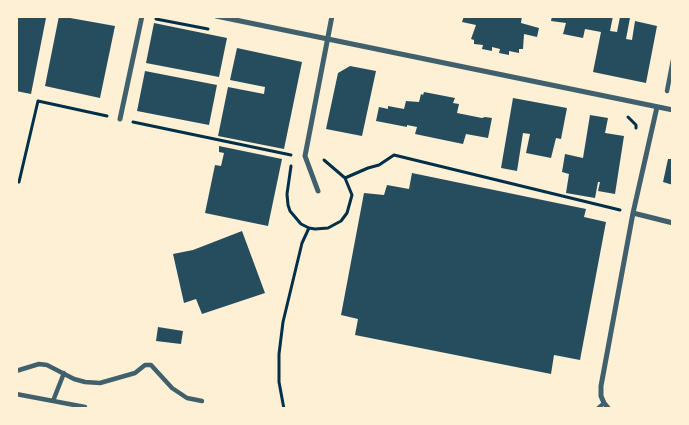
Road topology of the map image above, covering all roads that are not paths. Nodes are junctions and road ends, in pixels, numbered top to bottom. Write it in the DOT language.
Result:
graph roads {
  1 [pos="142,16"];
  2 [pos="216,16"];
  3 [pos="332,16"];
  4 [pos="328,38"];
  5 [pos="673,60"];
  6 [pos="667,91"];
  7 [pos="657,107"];
  8 [pos="673,110"];
  9 [pos="120,119"];
  10 [pos="318,191"];
  11 [pos="633,214"];
  12 [pos="673,223"];
  13 [pos="16,371"];
  14 [pos="64,373"];
  15 [pos="16,394"];
  16 [pos="54,401"];
  17 [pos="202,401"];
  18 [pos="604,403"];
  19 [pos="85,408"];
  20 [pos="597,409"];
  21 [pos="609,409"];
  1 -- 9 [label="street"];
  2 -- 4 [label="street"];
  3 -- 4 [label="street"];
  4 -- 7 [label="street"];
  4 -- 10 [label="street"];
  5 -- 6 [label="street"];
  7 -- 8 [label="street"];
  7 -- 11 [label="street"];
  11 -- 12 [label="street"];
  11 -- 18 [label="street"];
  13 -- 14 [label="street"];
  14 -- 16 [label="street"];
  14 -- 17 [label="street"];
  15 -- 16 [label="street"];
  16 -- 19 [label="street"];
  18 -- 20 [label="lane"];
  18 -- 21 [label="street"];
}
